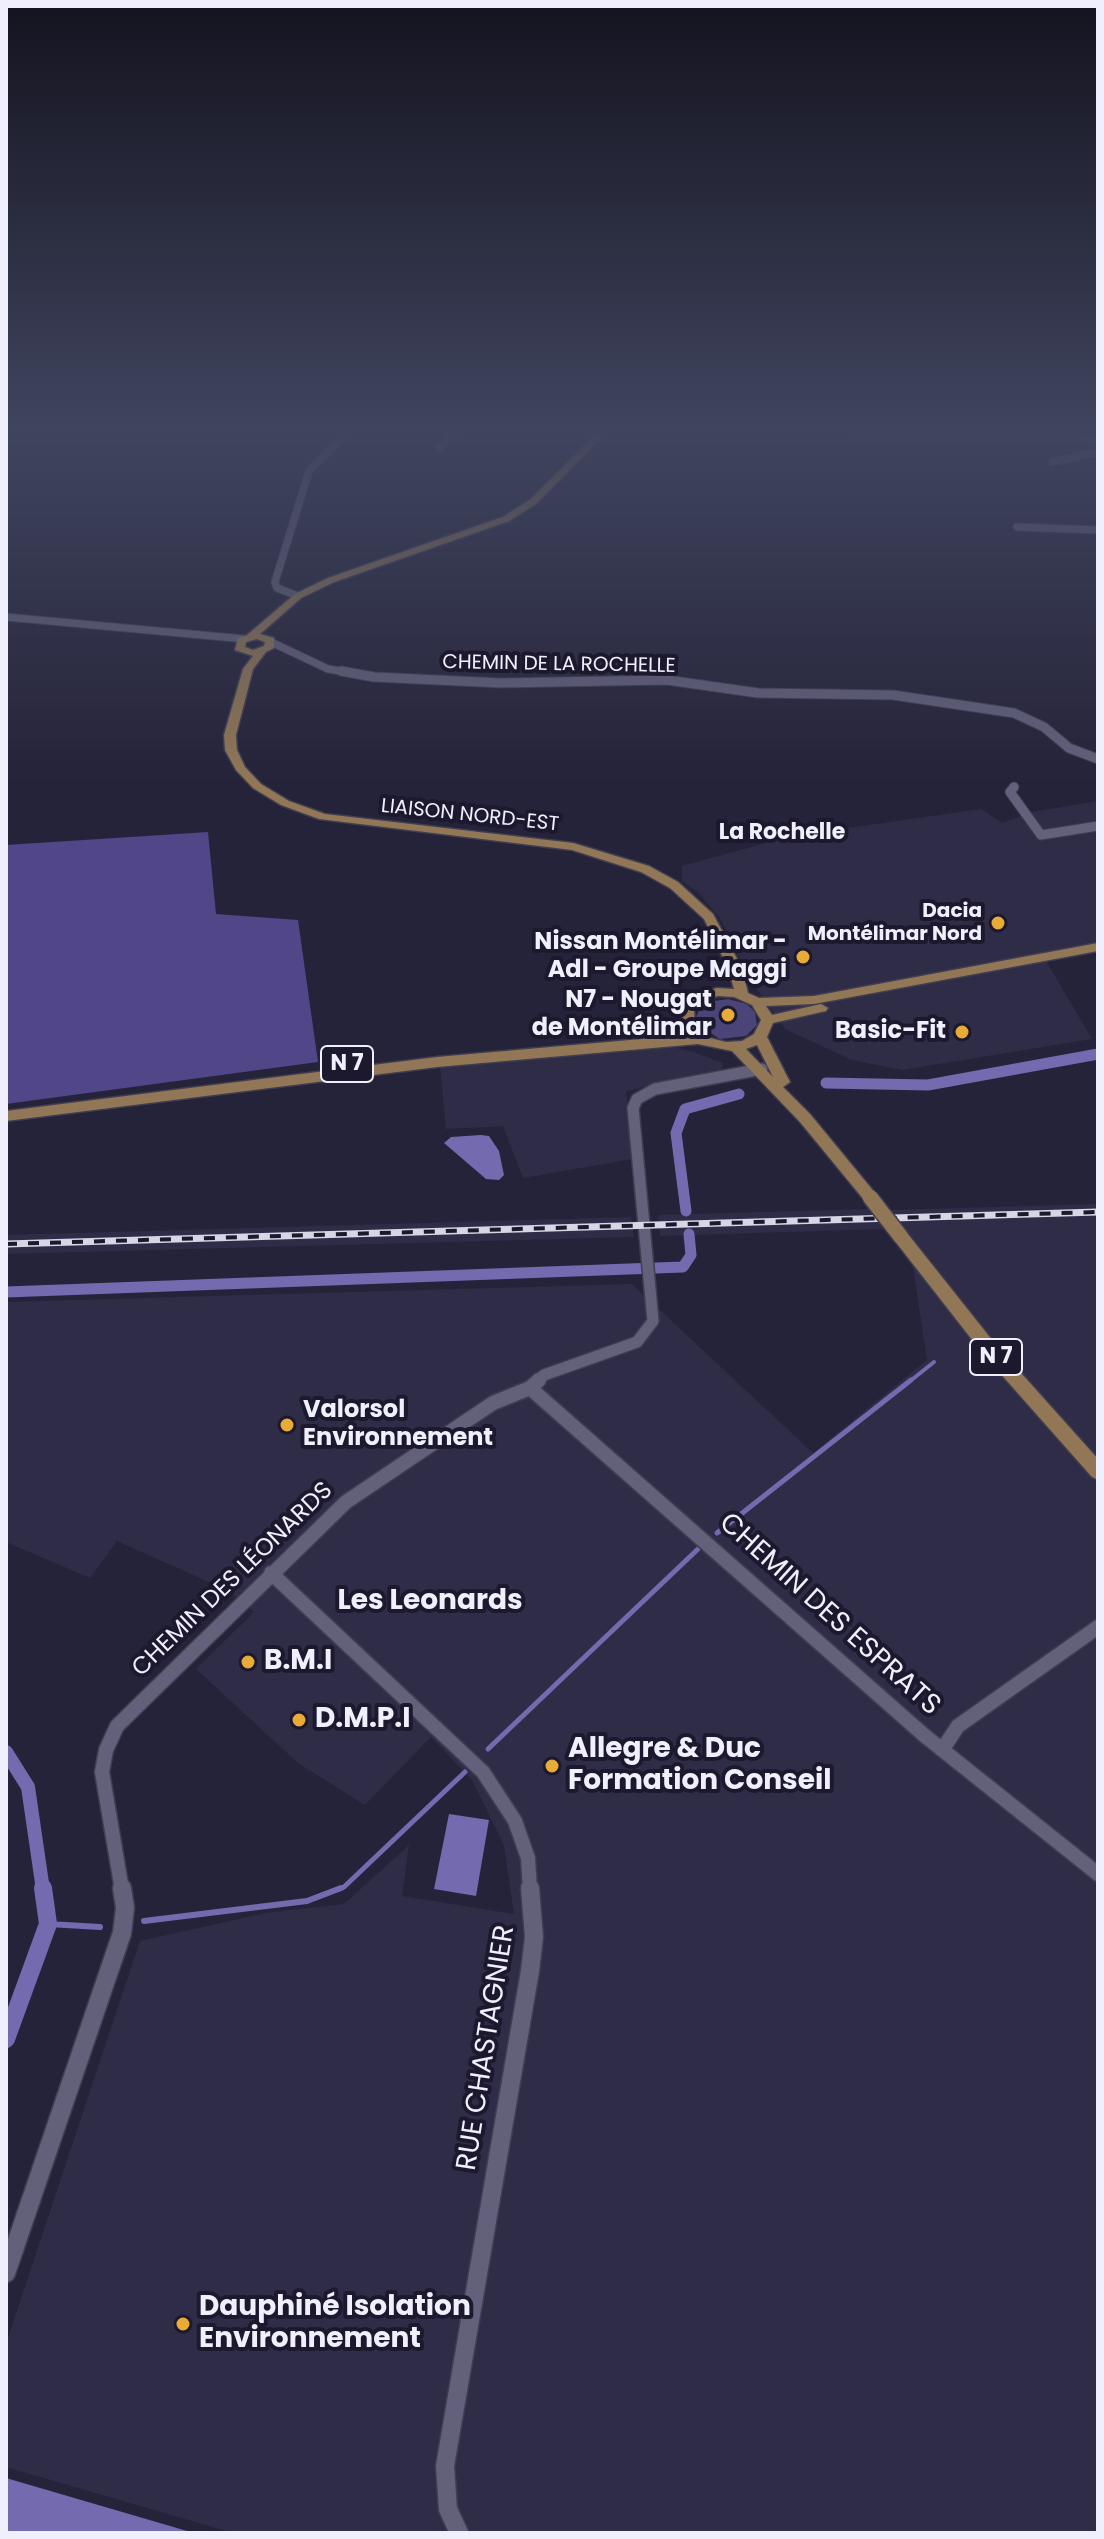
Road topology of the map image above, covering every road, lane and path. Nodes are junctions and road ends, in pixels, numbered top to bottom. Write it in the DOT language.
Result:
graph roads {
  1 [pos="286,547"];
  2 [pos="424,547"];
  3 [pos="298,596"];
  4 [pos="6,617"];
  5 [pos="267,621"];
  6 [pos="245,643"];
  7 [pos="266,645"];
  8 [pos="248,669"];
  9 [pos="1098,759"];
  10 [pos="1014,787"];
  11 [pos="1098,826"];
  12 [pos="1098,947"];
  13 [pos="729,954"];
  14 [pos="1098,955"];
  15 [pos="717,992"];
  16 [pos="742,995"];
  17 [pos="757,1002"];
  18 [pos="768,1020"];
  19 [pos="686,1023"];
  20 [pos="760,1037"];
  21 [pos="699,1039"];
  22 [pos="736,1047"];
  23 [pos="762,1069"];
  24 [pos="6,1107"];
  25 [pos="6,1116"];
  26 [pos="805,1118"];
  27 [pos="530,1388"];
  28 [pos="1098,1472"];
  29 [pos="271,1573"];
  30 [pos="1098,1627"];
  31 [pos="942,1750"];
  32 [pos="1098,1874"];
  33 [pos="6,2273"];
  34 [pos="459,2533"];
  1 -- 3 [label="street"];
  2 -- 3 [label="main road"];
  3 -- 5 [label="main road"];
  4 -- 6 [label="street"];
  5 -- 6 [label="main road"];
  5 -- 7 [label="main road"];
  6 -- 7 [label="main road"];
  6 -- 8 [label="main road, LIAISON NORD-EST"];
  7 -- 8 [label="main road, LIAISON NORD-EST"];
  7 -- 9 [label="street, CHEMIN DE LA ROCHELLE"];
  8 -- 13 [label="main road, LIAISON NORD-EST"];
  10 -- 11 [label="street"];
  12 -- 17 [label="main road"];
  13 -- 15 [label="main road"];
  13 -- 16 [label="main road, LIAISON NORD-EST"];
  14 -- 18 [label="main road"];
  15 -- 16 [label="main road"];
  15 -- 19 [label="main road"];
  16 -- 17 [label="main road"];
  17 -- 18 [label="main road"];
  18 -- 20 [label="main road"];
  19 -- 21 [label="main road"];
  19 -- 24 [label="main road, N 7"];
  20 -- 22 [label="main road"];
  20 -- 26 [label="main road, N 7"];
  21 -- 22 [label="main road"];
  21 -- 25 [label="main road, N 7"];
  22 -- 23 [label="main road, N 7"];
  23 -- 26 [label="main road, N 7"];
  23 -- 27 [label="street, CHEMIN DES LÉONARDS"];
  26 -- 28 [label="main road, N 7, bridge"];
  27 -- 29 [label="street, CHEMIN DES LÉONARDS"];
  27 -- 31 [label="street, CHEMIN DES ESPRATS"];
  29 -- 33 [label="street, CHEMIN DES LÉONARDS"];
  29 -- 34 [label="street, RUE CHASTAGNIER"];
  30 -- 31 [label="street"];
  31 -- 32 [label="street, CHEMIN DES ESPRATS"];
}
